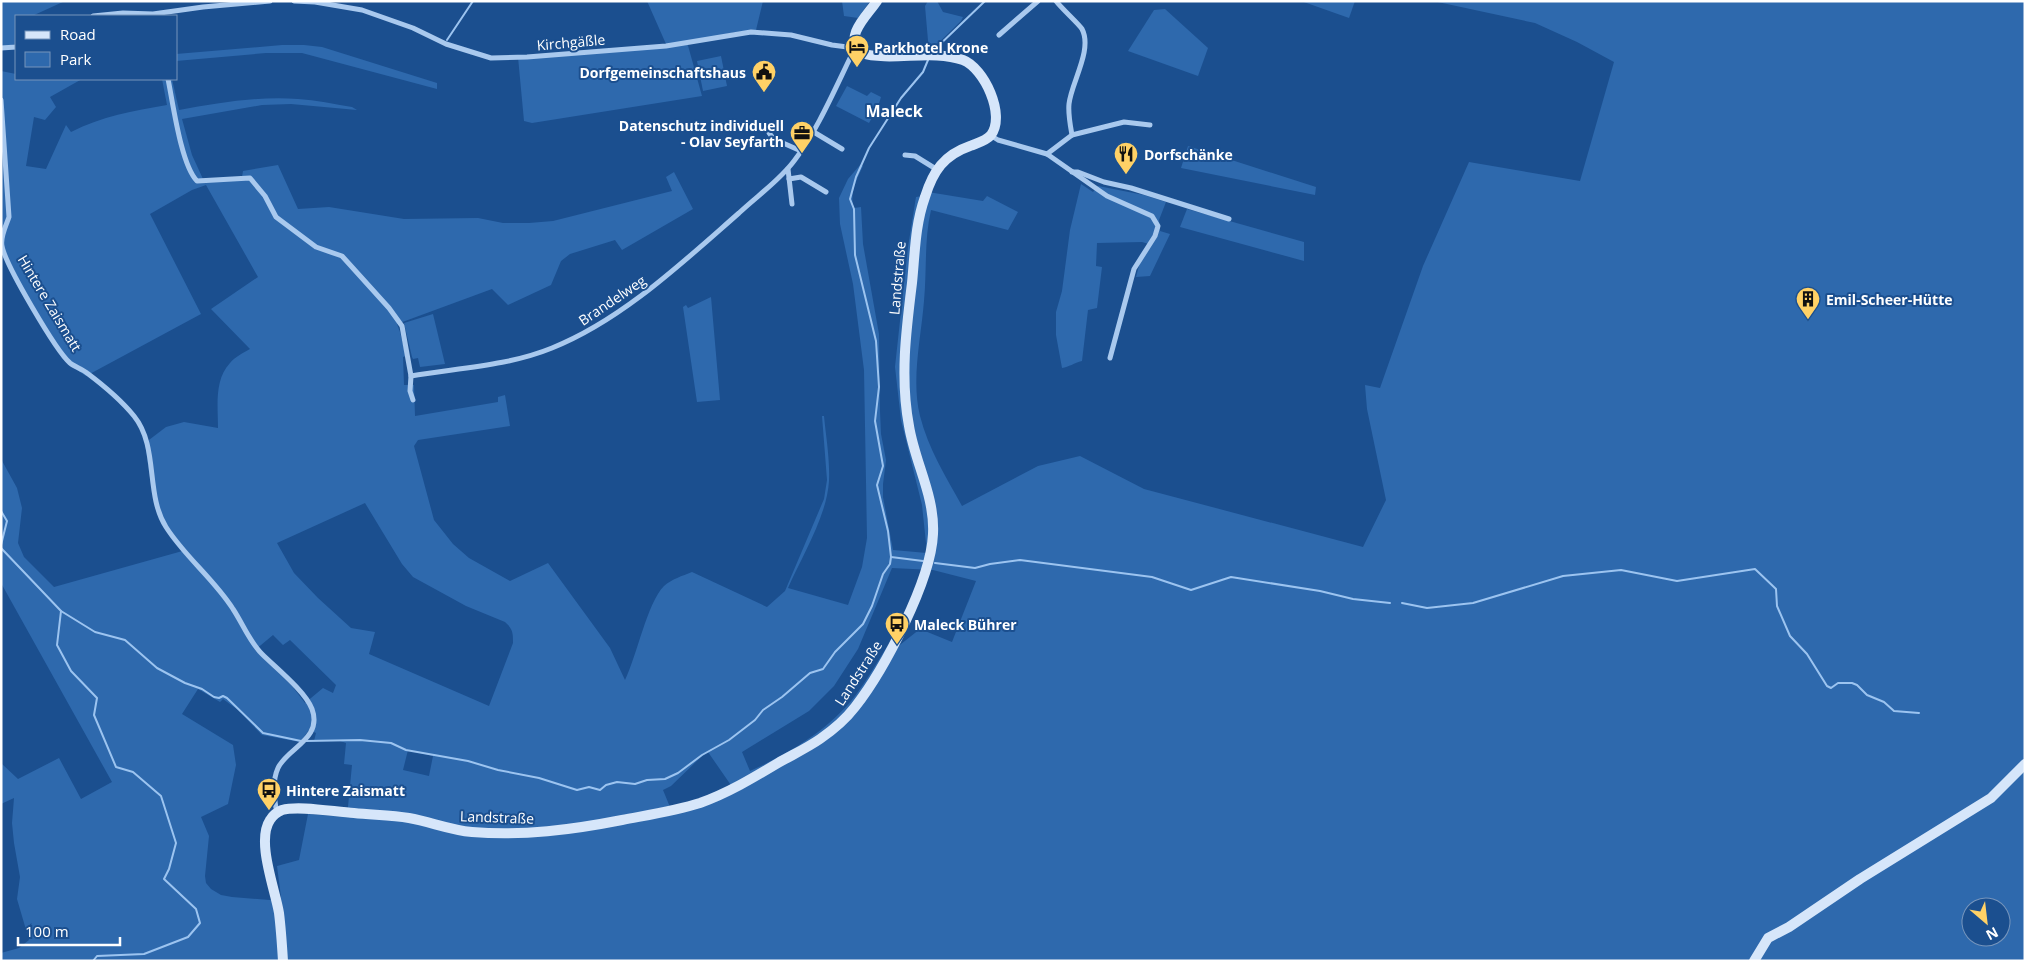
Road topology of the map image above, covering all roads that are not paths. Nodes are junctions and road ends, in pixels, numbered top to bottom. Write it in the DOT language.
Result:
graph roads {
  1 [pos="270,1"];
  2 [pos="294,1"];
  3 [pos="877,1"];
  4 [pos="1038,1"];
  5 [pos="1056,1"];
  6 [pos="103,15"];
  7 [pos="153,15"];
  8 [pos="1000,35"];
  9 [pos="1,48"];
  10 [pos="15,48"];
  11 [pos="855,48"];
  12 [pos="168,80"];
  13 [pos="1,100"];
  14 [pos="1150,125"];
  15 [pos="812,131"];
  16 [pos="768,133"];
  17 [pos="1072,134"];
  18 [pos="990,135"];
  19 [pos="842,149"];
  20 [pos="801,151"];
  21 [pos="1047,154"];
  22 [pos="905,155"];
  23 [pos="788,169"];
  24 [pos="936,169"];
  25 [pos="1072,172"];
  26 [pos="789,179"];
  27 [pos="826,192"];
  28 [pos="792,204"];
  29 [pos="1228,219"];
  30 [pos="1110,358"];
  31 [pos="411,376"];
  32 [pos="414,400"];
  33 [pos="2025,764"];
  34 [pos="277,812"];
  35 [pos="283,961"];
  36 [pos="1754,961"];
  1 -- 7 [label="street"];
  2 -- 11 [label="street, Kirchgäßle"];
  3 -- 11 [label="street"];
  4 -- 8 [label="street"];
  5 -- 17 [label="street"];
  6 -- 7 [label="street"];
  9 -- 10 [label="street"];
  11 -- 15 [label="street, Brandelweg"];
  11 -- 18 [label="street"];
  12 -- 31 [label="street"];
  13 -- 34 [label="street, Hintere Zaismatt"];
  14 -- 17 [label="street"];
  15 -- 19 [label="street"];
  15 -- 20 [label="street, Brandelweg"];
  16 -- 20 [label="street"];
  17 -- 21 [label="street"];
  18 -- 21 [label="street"];
  18 -- 24 [label="street, Landstraße"];
  20 -- 23 [label="street, Brandelweg"];
  21 -- 25 [label="street"];
  22 -- 24 [label="street"];
  23 -- 26 [label="street"];
  23 -- 31 [label="street, Brandelweg"];
  24 -- 34 [label="street, Landstraße"];
  25 -- 29 [label="street"];
  25 -- 30 [label="street"];
  26 -- 27 [label="street"];
  26 -- 28 [label="street"];
  31 -- 32 [label="street"];
  33 -- 36 [label="street"];
  34 -- 35 [label="street"];
}
